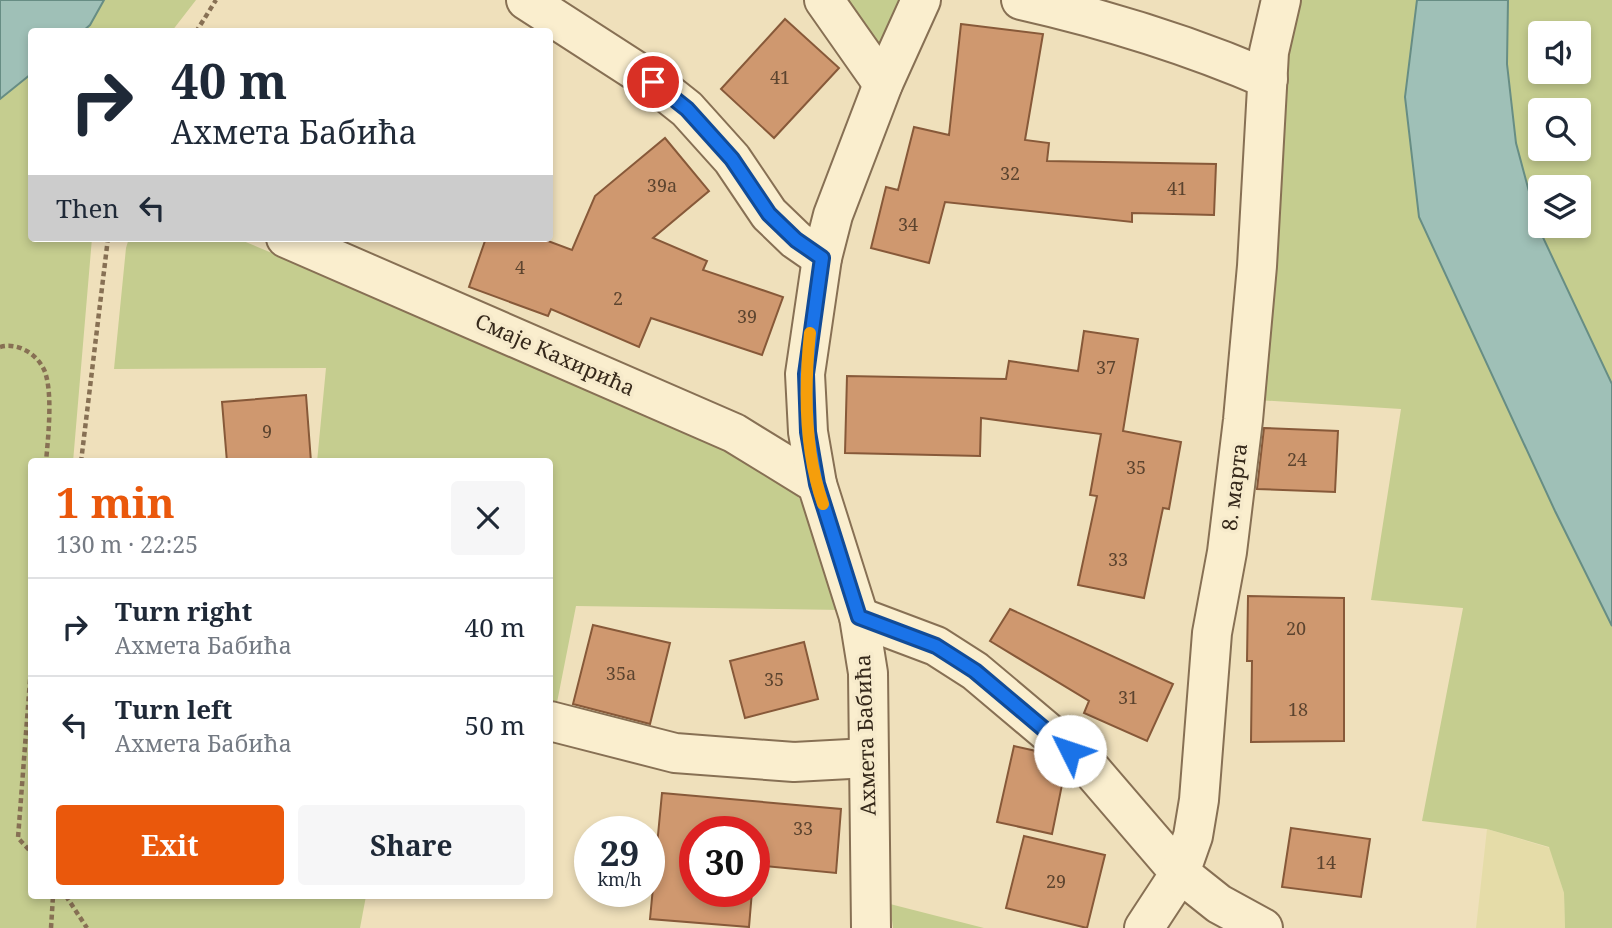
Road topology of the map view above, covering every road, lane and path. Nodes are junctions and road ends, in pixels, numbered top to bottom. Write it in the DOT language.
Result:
graph roads {
  1 [pos="216,0"];
  2 [pos="526,0"];
  3 [pos="824,0"];
  4 [pos="921,0"];
  5 [pos="1021,0"];
  6 [pos="1281,0"];
  7 [pos="198,28"];
  8 [pos="1268,79"];
  9 [pos="883,84"];
  10 [pos="108,242"];
  11 [pos="295,242"];
  12 [pos="822,258"];
  13 [pos="0,347"];
  14 [pos="46,458"];
  15 [pos="81,458"];
  16 [pos="817,484"];
  17 [pos="859,617"];
  18 [pos="28,707"];
  19 [pos="553,722"];
  20 [pos="868,758"];
  21 [pos="28,849"];
  22 [pos="1180,873"];
  23 [pos="52,899"];
  24 [pos="68,899"];
  25 [pos="51,928"];
  26 [pos="87,928"];
  27 [pos="871,928"];
  28 [pos="1144,928"];
  29 [pos="1263,928"];
  1 -- 7 [label="path"];
  2 -- 12 [label="street"];
  3 -- 9 [label="street"];
  4 -- 9 [label="street, Ахмета Бабића"];
  5 -- 8 [label="street"];
  6 -- 8 [label="street, 8. марта"];
  8 -- 22 [label="street, 8. марта"];
  9 -- 12 [label="street, Ахмета Бабића"];
  10 -- 15 [label="path"];
  11 -- 16 [label="street, Смaје Кахирића"];
  12 -- 16 [label="street, Ахмета Бабића"];
  13 -- 14 [label="path"];
  16 -- 17 [label="street, Ахмета Бабића"];
  17 -- 20 [label="street, Ахмета Бабића"];
  17 -- 22 [label="street"];
  18 -- 21 [label="path"];
  19 -- 20 [label="street"];
  20 -- 27 [label="street, Ахмета Бабића"];
  22 -- 28 [label="street"];
  22 -- 29 [label="street"];
  23 -- 25 [label="path"];
  24 -- 26 [label="path"];
}
